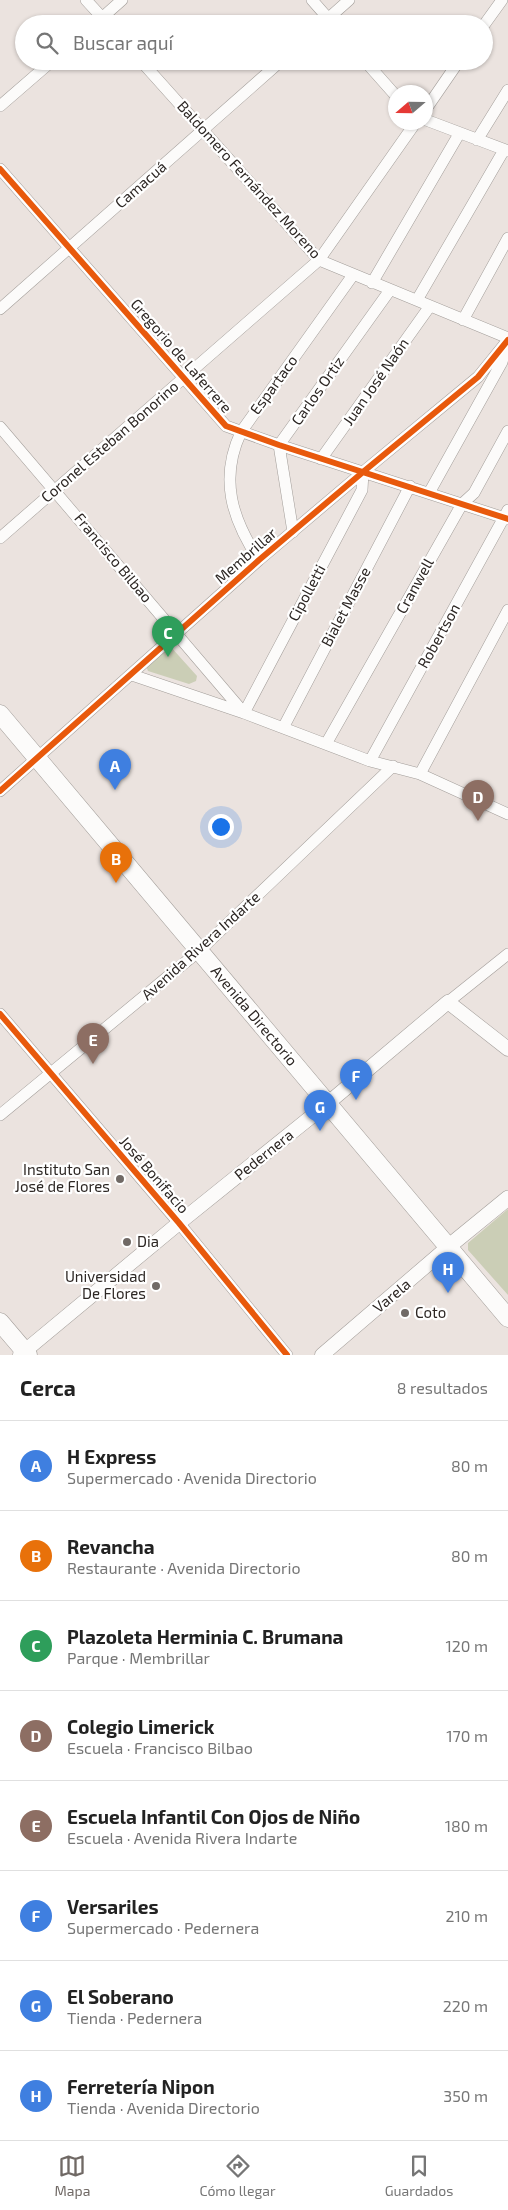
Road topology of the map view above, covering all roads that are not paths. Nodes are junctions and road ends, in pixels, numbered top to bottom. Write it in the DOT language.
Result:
graph roads {
  1 [pos="86,0"];
  2 [pos="122,0"];
  3 [pos="312,0"];
  4 [pos="349,0"];
  5 [pos="502,0"];
  6 [pos="97,15"];
  7 [pos="108,15"];
  8 [pos="323,15"];
  9 [pos="335,15"];
  10 [pos="491,15"];
  11 [pos="42,70"];
  12 [pos="149,70"];
  13 [pos="271,70"];
  14 [pos="373,70"];
  15 [pos="453,70"];
  16 [pos="388,87"];
  17 [pos="508,90"];
  18 [pos="433,99"];
  19 [pos="0,106"];
  20 [pos="433,123"];
  21 [pos="410,130"];
  22 [pos="203,131"];
  23 [pos="460,134"];
  24 [pos="477,140"];
  25 [pos="506,151"];
  26 [pos="0,169"];
  27 [pos="508,238"];
  28 [pos="68,248"];
  29 [pos="319,260"];
  30 [pos="353,275"];
  31 [pos="372,283"];
  32 [pos="390,290"];
  33 [pos="418,300"];
  34 [pos="430,306"];
  35 [pos="0,309"];
  36 [pos="463,320"];
  37 [pos="508,340"];
  38 [pos="184,378"];
  39 [pos="0,426"];
  40 [pos="508,430"];
  41 [pos="241,432"];
  42 [pos="279,445"];
  43 [pos="322,459"];
  44 [pos="362,472"];
  45 [pos="410,486"];
  46 [pos="55,490"];
  47 [pos="429,493"];
  48 [pos="462,504"];
  49 [pos="507,516"];
  50 [pos="293,532"];
  51 [pos="0,538"];
  52 [pos="259,560"];
  53 [pos="508,610"];
  54 [pos="177,634"];
  55 [pos="132,675"];
  56 [pos="244,713"];
  57 [pos="0,714"];
  58 [pos="283,728"];
  59 [pos="326,744"];
  60 [pos="38,758"];
  61 [pos="370,761"];
  62 [pos="393,766"];
  63 [pos="420,774"];
  64 [pos="0,791"];
  65 [pos="508,814"];
  66 [pos="199,951"];
  67 [pos="508,954"];
  68 [pos="448,1002"];
  69 [pos="0,1014"];
  70 [pos="508,1049"];
  71 [pos="50,1075"];
  72 [pos="328,1104"];
  73 [pos="0,1115"];
  74 [pos="508,1198"];
  75 [pos="179,1223"];
  76 [pos="448,1247"];
  77 [pos="508,1318"];
  78 [pos="0,1322"];
  79 [pos="24,1354"];
  80 [pos="287,1355"];
  81 [pos="322,1355"];
  1 -- 6 [label="street"];
  2 -- 7 [label="street"];
  3 -- 8 [label="street"];
  4 -- 9 [label="street"];
  5 -- 10 [label="street"];
  11 -- 19 [label="street"];
  12 -- 22 [label="street, Baldomero Fernández Moreno"];
  13 -- 22 [label="street, Camacuá"];
  14 -- 16 [label="street"];
  15 -- 18 [label="street"];
  17 -- 24 [label="street"];
  20 -- 23 [label="street"];
  21 -- 29 [label="street, Coronel Esteban Bonorino"];
  22 -- 28 [label="street, Camacuá"];
  22 -- 29 [label="street, Baldomero Fernández Moreno"];
  23 -- 24 [label="street"];
  23 -- 31 [label="street"];
  24 -- 25 [label="street"];
  25 -- 33 [label="street"];
  26 -- 28 [label="street, Gregorio de Laferrere"];
  27 -- 36 [label="street"];
  28 -- 35 [label="street, Camacuá"];
  28 -- 38 [label="street, Gregorio de Laferrere"];
  29 -- 30 [label="street, Baldomero Fernández Moreno"];
  29 -- 38 [label="street, Coronel Esteban Bonorino"];
  30 -- 31 [label="street, Baldomero Fernández Moreno"];
  30 -- 41 [label="street, Espartaco"];
  31 -- 32 [label="street, Baldomero Fernández Moreno"];
  32 -- 33 [label="street, Baldomero Fernández Moreno"];
  32 -- 42 [label="street, Carlos Ortiz"];
  33 -- 34 [label="street, Baldomero Fernández Moreno"];
  34 -- 36 [label="street, Baldomero Fernández Moreno"];
  34 -- 43 [label="street, Juan José Naón"];
  36 -- 37 [label="street, Baldomero Fernández Moreno"];
  37 -- 44 [label="street, Membrillar"];
  37 -- 47 [label="street"];
  38 -- 41 [label="street, Gregorio de Laferrere"];
  38 -- 46 [label="street, Coronel Esteban Bonorino"];
  39 -- 46 [label="street, Francisco Bilbao"];
  40 -- 48 [label="street, Cranwell"];
  41 -- 42 [label="street, Gregorio de Laferrere"];
  41 -- 52 [label="street, Espartaco"];
  42 -- 43 [label="street, Gregorio de Laferrere"];
  42 -- 50 [label="street"];
  43 -- 44 [label="street, Gregorio de Laferrere"];
  44 -- 45 [label="street, Gregorio de Laferrere"];
  44 -- 50 [label="street, Membrillar"];
  44 -- 56 [label="street, Cipolletti"];
  45 -- 47 [label="street, Gregorio de Laferrere"];
  45 -- 58 [label="street, Bialet Masse"];
  46 -- 51 [label="street, Coronel Esteban Bonorino"];
  46 -- 54 [label="street, Francisco Bilbao"];
  47 -- 48 [label="street, Gregorio de Laferrere"];
  48 -- 49 [label="street, Gregorio de Laferrere"];
  48 -- 59 [label="street, Cranwell"];
  49 -- 61 [label="street, Robertson"];
  50 -- 52 [label="street, Membrillar"];
  52 -- 54 [label="street, Membrillar"];
  53 -- 63 [label="street"];
  54 -- 55 [label="street, Membrillar"];
  54 -- 56 [label="street, Francisco Bilbao"];
  55 -- 56 [label="street, Francisco Bilbao"];
  55 -- 60 [label="street, Membrillar"];
  56 -- 58 [label="street, Francisco Bilbao"];
  57 -- 60 [label="main road, Avenida Directorio"];
  58 -- 59 [label="street, Francisco Bilbao"];
  59 -- 61 [label="street, Francisco Bilbao"];
  60 -- 64 [label="street, Membrillar"];
  60 -- 66 [label="main road, Avenida Directorio"];
  61 -- 62 [label="street, Francisco Bilbao"];
  62 -- 63 [label="street, Francisco Bilbao"];
  62 -- 66 [label="street, Avenida Rivera Indarte"];
  63 -- 65 [label="street, Francisco Bilbao"];
  66 -- 71 [label="street, Avenida Rivera Indarte"];
  66 -- 72 [label="main road, Avenida Directorio"];
  67 -- 68 [label="street, Pedernera"];
  68 -- 70 [label="street"];
  68 -- 72 [label="street, Pedernera"];
  69 -- 71 [label="street, José Bonifacio"];
  71 -- 73 [label="street, Avenida Rivera Indarte"];
  71 -- 75 [label="street, José Bonifacio"];
  72 -- 75 [label="street, Pedernera"];
  72 -- 76 [label="main road, Avenida Directorio"];
  74 -- 76 [label="main road, Varela"];
  75 -- 79 [label="street, Pedernera"];
  75 -- 80 [label="street, José Bonifacio"];
  76 -- 77 [label="main road, Avenida Directorio"];
  76 -- 81 [label="street, Varela"];
  78 -- 79 [label="main road"];
}
